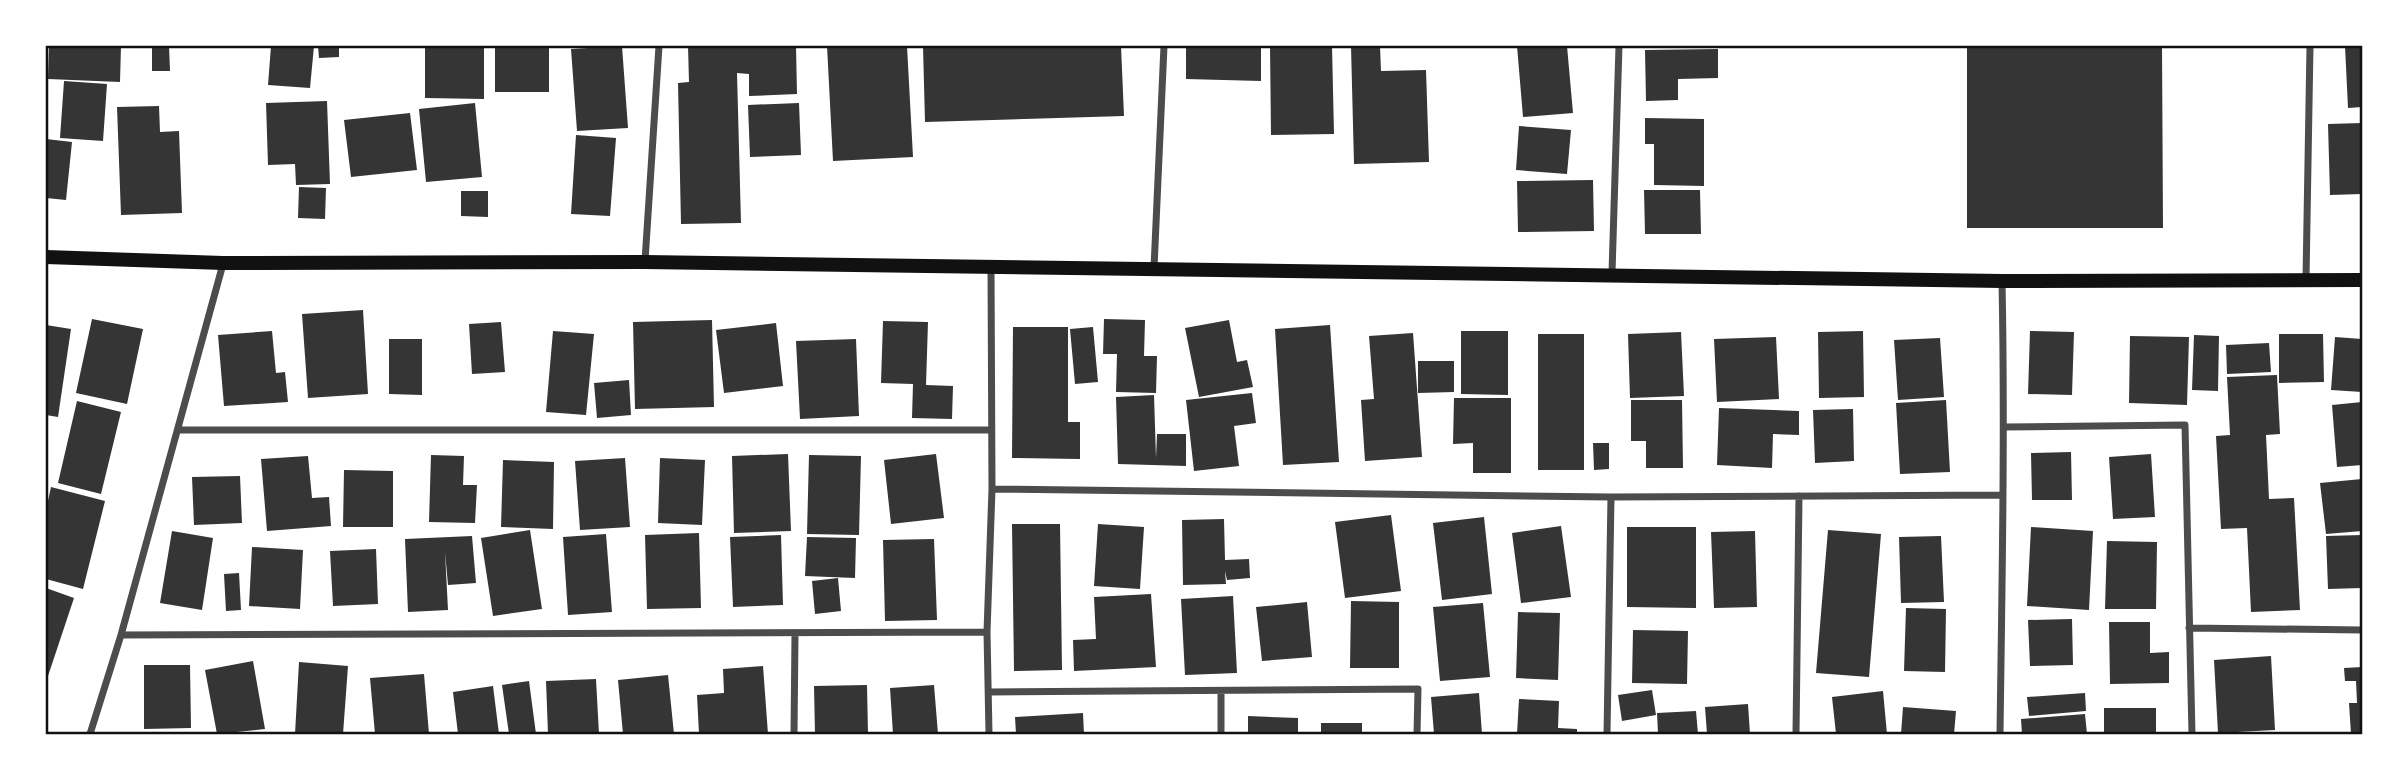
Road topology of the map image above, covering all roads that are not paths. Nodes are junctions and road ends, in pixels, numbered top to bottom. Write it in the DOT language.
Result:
graph roads {
  1 [pos="659,46"];
  2 [pos="1164,46"];
  3 [pos="1619,46"];
  4 [pos="2310,46"];
  5 [pos="46,257"];
  6 [pos="645,262"];
  7 [pos="223,263"];
  8 [pos="991,266"];
  9 [pos="1154,268"];
  10 [pos="1612,273"];
  11 [pos="2306,279"];
  12 [pos="2362,280"];
  13 [pos="2002,281"];
  14 [pos="2005,427"];
  15 [pos="178,430"];
  16 [pos="991,430"];
  17 [pos="992,489"];
  18 [pos="2001,495"];
  19 [pos="1798,496"];
  20 [pos="1611,497"];
  21 [pos="2189,628"];
  22 [pos="2362,630"];
  23 [pos="987,632"];
  24 [pos="795,634"];
  25 [pos="121,635"];
  26 [pos="990,692"];
  27 [pos="1221,692"];
  28 [pos="90,734"];
  29 [pos="794,734"];
  30 [pos="989,734"];
  31 [pos="1221,734"];
  32 [pos="1418,734"];
  33 [pos="1607,734"];
  34 [pos="1796,734"];
  35 [pos="2000,734"];
  36 [pos="2192,734"];
  1 -- 6 [label="street"];
  2 -- 9 [label="street"];
  3 -- 10 [label="street"];
  4 -- 11 [label="street"];
  5 -- 7 [label="main road"];
  6 -- 7 [label="main road"];
  6 -- 8 [label="main road"];
  7 -- 15 [label="street"];
  8 -- 9 [label="main road"];
  8 -- 16 [label="street"];
  9 -- 10 [label="main road"];
  10 -- 13 [label="main road"];
  11 -- 12 [label="main road"];
  11 -- 13 [label="main road"];
  13 -- 14 [label="street"];
  14 -- 18 [label="street"];
  14 -- 21 [label="street"];
  15 -- 16 [label="street"];
  15 -- 25 [label="street"];
  16 -- 17 [label="street"];
  17 -- 20 [label="street"];
  17 -- 23 [label="street"];
  18 -- 19 [label="street"];
  18 -- 35 [label="street"];
  19 -- 20 [label="street"];
  19 -- 34 [label="street"];
  20 -- 33 [label="street"];
  21 -- 22 [label="street"];
  21 -- 36 [label="street"];
  23 -- 24 [label="street"];
  23 -- 26 [label="street"];
  24 -- 25 [label="street"];
  24 -- 29 [label="street"];
  25 -- 28 [label="street"];
  26 -- 27 [label="street"];
  26 -- 30 [label="street"];
  27 -- 31 [label="street"];
  27 -- 32 [label="street"];
}
